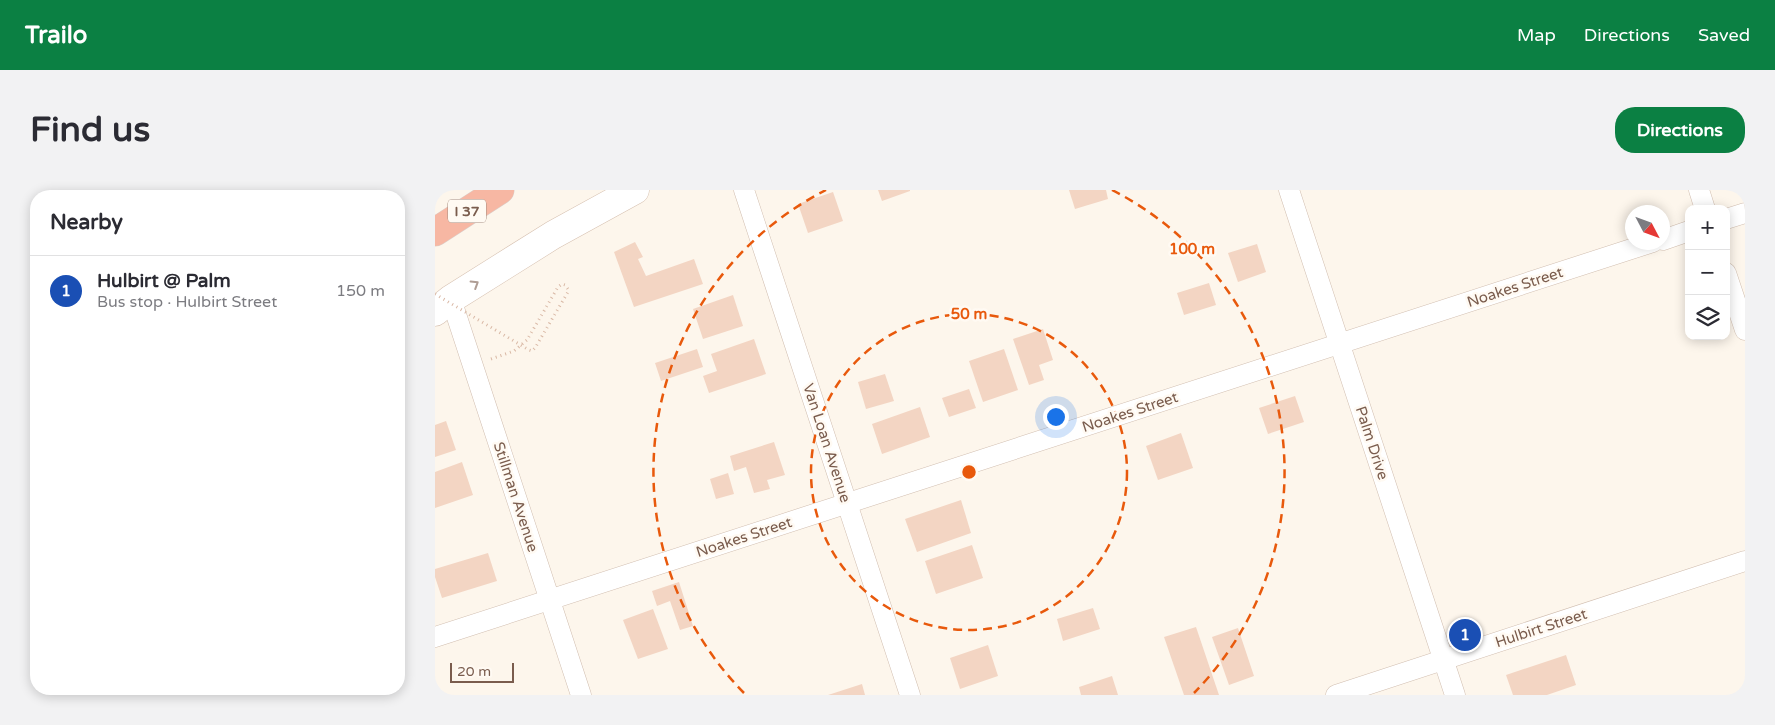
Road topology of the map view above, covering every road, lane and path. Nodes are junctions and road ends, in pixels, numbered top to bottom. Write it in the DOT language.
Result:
graph roads {
  1 [pos="499,190"];
  2 [pos="635,190"];
  3 [pos="744,190"];
  4 [pos="1289,190"];
  5 [pos="1699,190"];
  6 [pos="1704,205"];
  7 [pos="1745,213"];
  8 [pos="1730,218"];
  9 [pos="435,232"];
  10 [pos="1685,232"];
  11 [pos="1670,238"];
  12 [pos="1628,250"];
  13 [pos="1730,285"];
  14 [pos="440,302"];
  15 [pos="1745,330"];
  16 [pos="1339,344"];
  17 [pos="472,365"];
  18 [pos="847,504"];
  19 [pos="1745,561"];
  20 [pos="550,600"];
  21 [pos="435,637"];
  22 [pos="1443,660"];
  23 [pos="581,695"];
  24 [pos="910,695"];
  25 [pos="1336,695"];
  26 [pos="1455,695"];
  1 -- 9 [label="highway, I 37"];
  14 -- 2 [label="main road, one-way"];
  3 -- 18 [label="street, Van Loan Avenue"];
  4 -- 16 [label="street, Palm Drive"];
  5 -- 6 [label="street"];
  7 -- 8 [label="street"];
  10 -- 11 [label="street"];
  12 -- 16 [label="street, Noakes Street"];
  13 -- 15 [label="street"];
  14 -- 17 [label="street, Stillman Avenue"];
  14 -- 17 [label="path, bridge"];
  16 -- 18 [label="street, Noakes Street"];
  16 -- 22 [label="street, Palm Drive"];
  17 -- 20 [label="street, Stillman Avenue"];
  18 -- 20 [label="street, Noakes Street"];
  18 -- 24 [label="street, Van Loan Avenue"];
  19 -- 22 [label="street, Hulbirt Street"];
  20 -- 21 [label="street, Noakes Street"];
  20 -- 23 [label="street, Stillman Avenue"];
  22 -- 25 [label="street, Hulbirt Street"];
  22 -- 26 [label="street, Palm Drive"];
}
